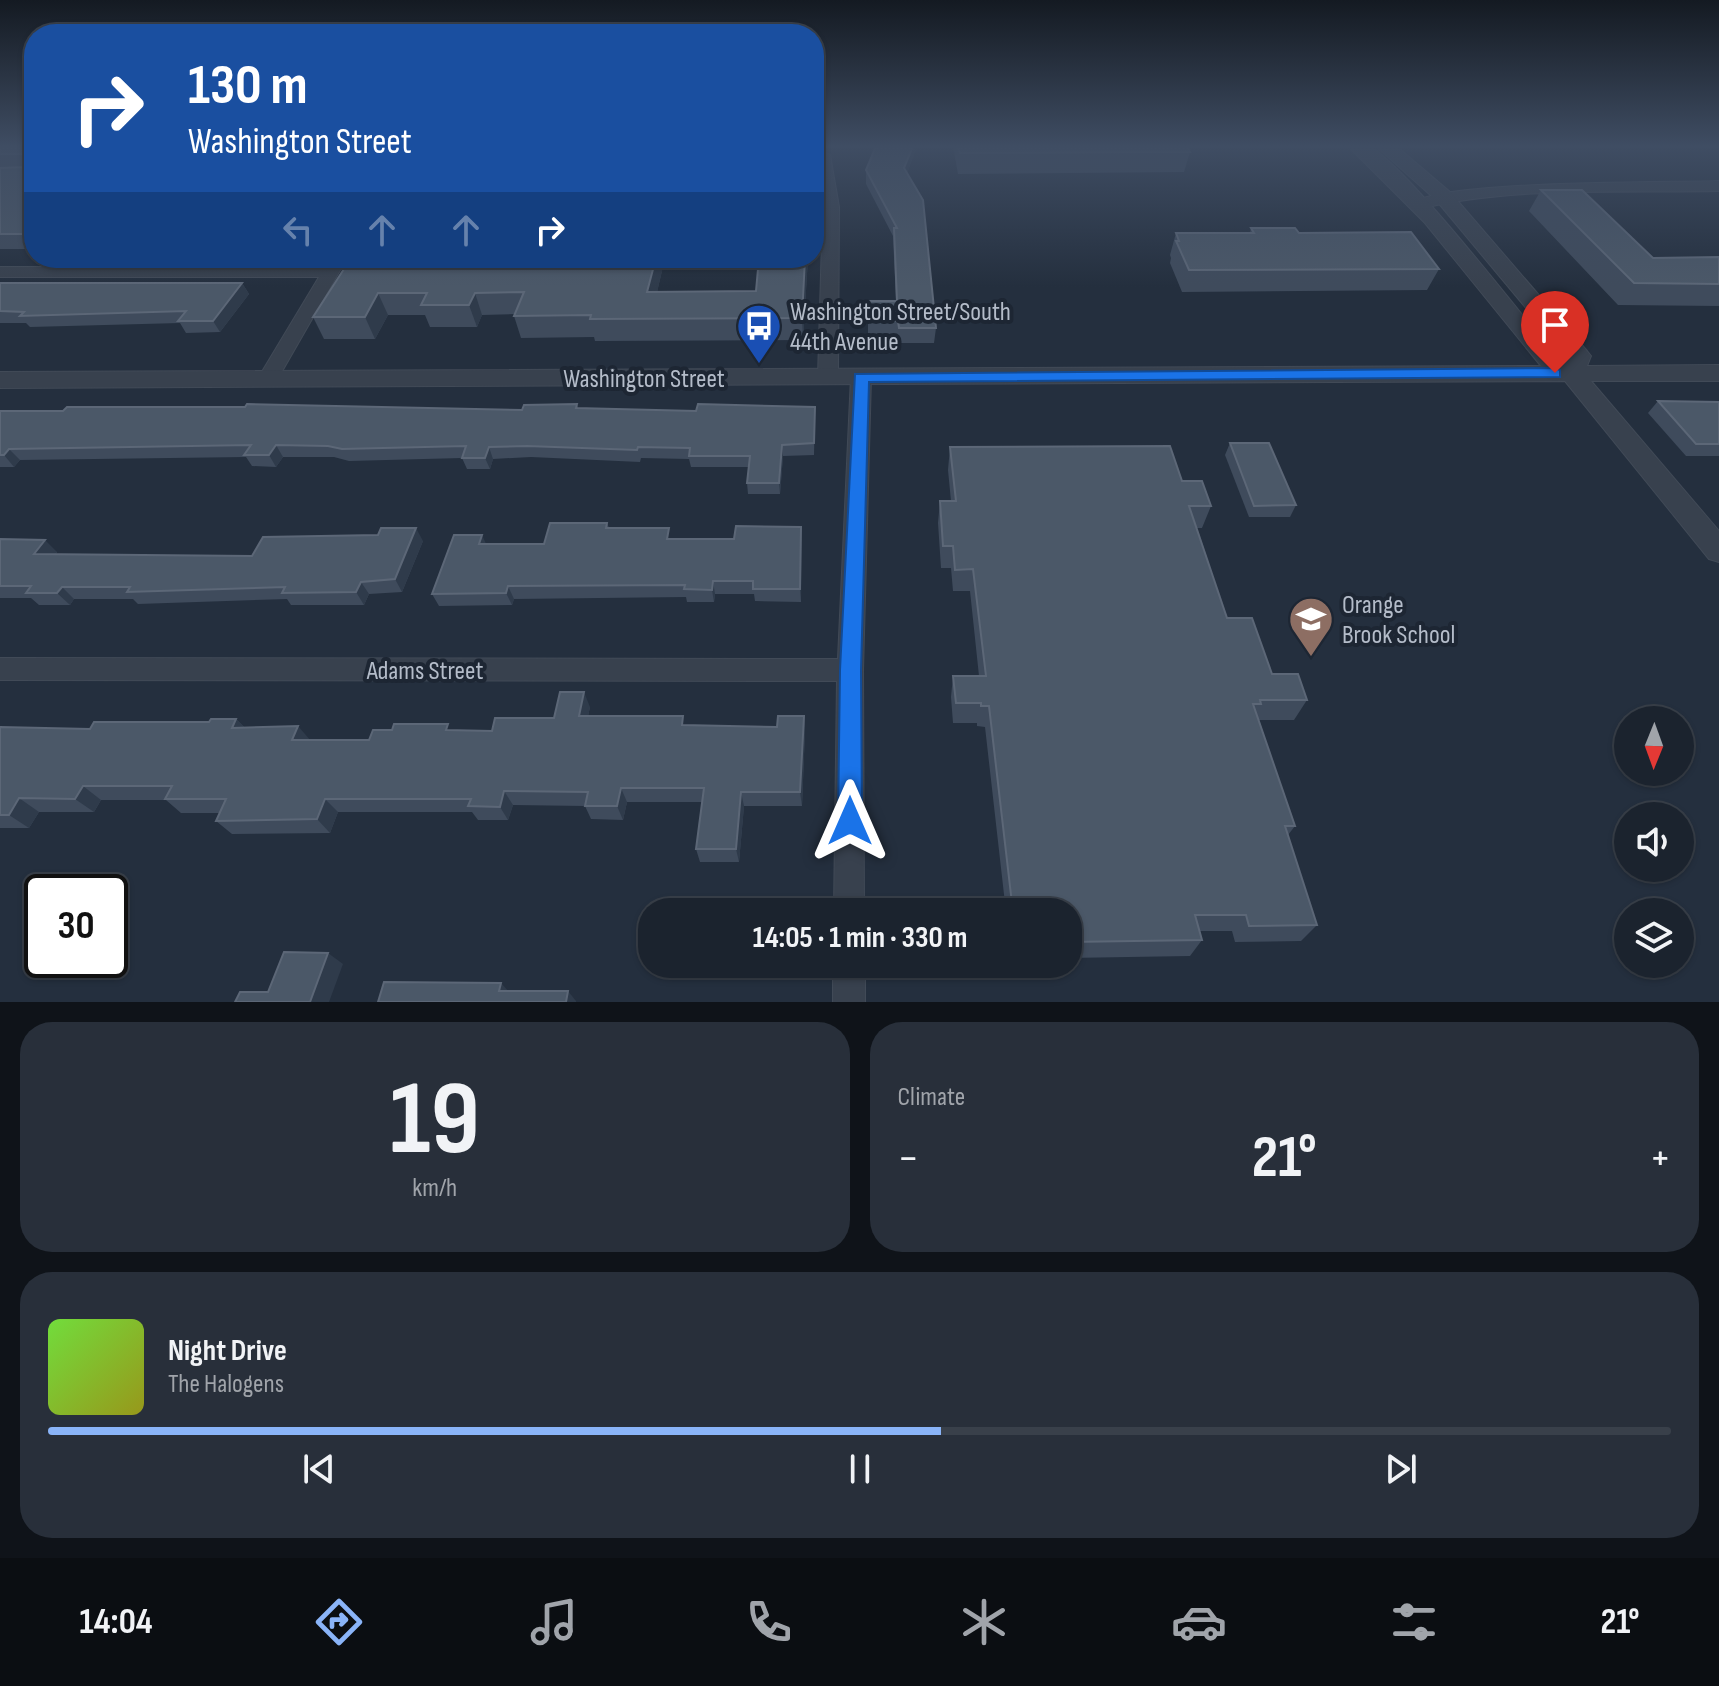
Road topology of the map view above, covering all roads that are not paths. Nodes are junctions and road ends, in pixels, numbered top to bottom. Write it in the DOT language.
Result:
graph roads {
  1 [pos="828,193"];
  2 [pos="1407,193"];
  3 [pos="1439,193"];
  4 [pos="1505,193"];
  5 [pos="1443,196"];
  6 [pos="1419,204"];
  7 [pos="96,268"];
  8 [pos="231,268"];
  9 [pos="314,268"];
  10 [pos="333,268"];
  11 [pos="0,272"];
  12 [pos="1571,373"];
  13 [pos="1719,373"];
  14 [pos="828,377"];
  15 [pos="861,377"];
  16 [pos="0,380"];
  17 [pos="267,380"];
  18 [pos="1719,551"];
  19 [pos="0,669"];
  20 [pos="850,670"];
  21 [pos="849,898"];
  22 [pos="849,978"];
  23 [pos="849,1002"];
  1 -- 14 [label="street"];
  2 -- 6 [label="street"];
  3 -- 5 [label="street"];
  4 -- 5 [label="street"];
  5 -- 6 [label="street"];
  5 -- 12 [label="street"];
  6 -- 12 [label="street"];
  7 -- 11 [label="street"];
  8 -- 9 [label="street"];
  10 -- 17 [label="street"];
  12 -- 13 [label="street, Washington Street"];
  12 -- 15 [label="street, Washington Street"];
  12 -- 18 [label="street"];
  14 -- 15 [label="street, Washington Street"];
  14 -- 17 [label="street, Washington Street"];
  15 -- 20 [label="street"];
  16 -- 17 [label="street, Washington Street"];
  19 -- 20 [label="street, Adams Street"];
  20 -- 21 [label="street"];
  22 -- 23 [label="street"];
}
